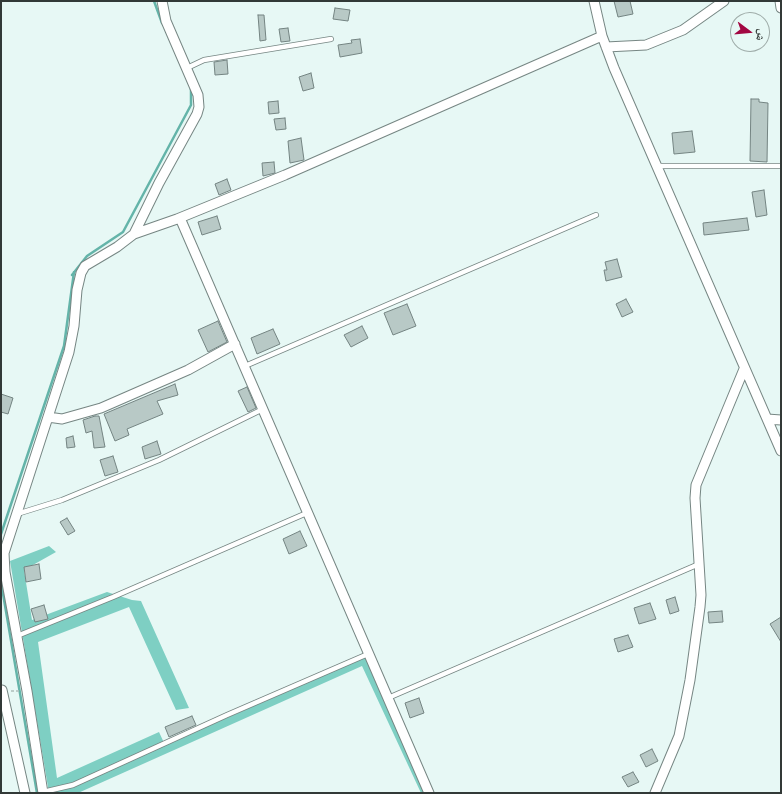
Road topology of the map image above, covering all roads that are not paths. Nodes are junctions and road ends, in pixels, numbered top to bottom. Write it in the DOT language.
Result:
graph roads {
  1 [pos="162,1"];
  2 [pos="594,1"];
  3 [pos="724,1"];
  4 [pos="780,1"];
  5 [pos="781,8"];
  6 [pos="602,36"];
  7 [pos="331,39"];
  8 [pos="606,47"];
  9 [pos="187,68"];
  10 [pos="657,166"];
  11 [pos="781,166"];
  12 [pos="596,215"];
  13 [pos="180,218"];
  14 [pos="134,234"];
  15 [pos="235,344"];
  16 [pos="245,366"];
  17 [pos="744,369"];
  18 [pos="263,410"];
  19 [pos="48,417"];
  20 [pos="767,419"];
  21 [pos="781,420"];
  22 [pos="781,451"];
  23 [pos="308,512"];
  24 [pos="17,514"];
  25 [pos="699,564"];
  26 [pos="17,636"];
  27 [pos="368,654"];
  28 [pos="2,690"];
  29 [pos="388,698"];
  30 [pos="43,792"];
  31 [pos="25,793"];
  32 [pos="429,793"];
  33 [pos="655,793"];
  1 -- 9 [label="street"];
  2 -- 6 [label="street"];
  3 -- 8 [label="street"];
  4 -- 5 [label="street"];
  6 -- 8 [label="street"];
  6 -- 13 [label="street"];
  7 -- 9 [label="lane"];
  8 -- 10 [label="street"];
  9 -- 14 [label="street"];
  10 -- 11 [label="lane"];
  10 -- 17 [label="street"];
  12 -- 16 [label="lane"];
  13 -- 14 [label="street"];
  13 -- 15 [label="street"];
  14 -- 19 [label="street"];
  15 -- 16 [label="street"];
  15 -- 19 [label="street"];
  16 -- 18 [label="street"];
  17 -- 20 [label="street"];
  17 -- 25 [label="street"];
  18 -- 23 [label="street"];
  18 -- 24 [label="lane"];
  19 -- 24 [label="street"];
  20 -- 21 [label="street"];
  20 -- 22 [label="street"];
  23 -- 26 [label="lane"];
  23 -- 27 [label="street"];
  24 -- 26 [label="street"];
  25 -- 29 [label="lane"];
  25 -- 33 [label="street"];
  26 -- 30 [label="street"];
  27 -- 29 [label="street"];
  27 -- 30 [label="lane"];
  28 -- 31 [label="street"];
  29 -- 32 [label="street"];
}
